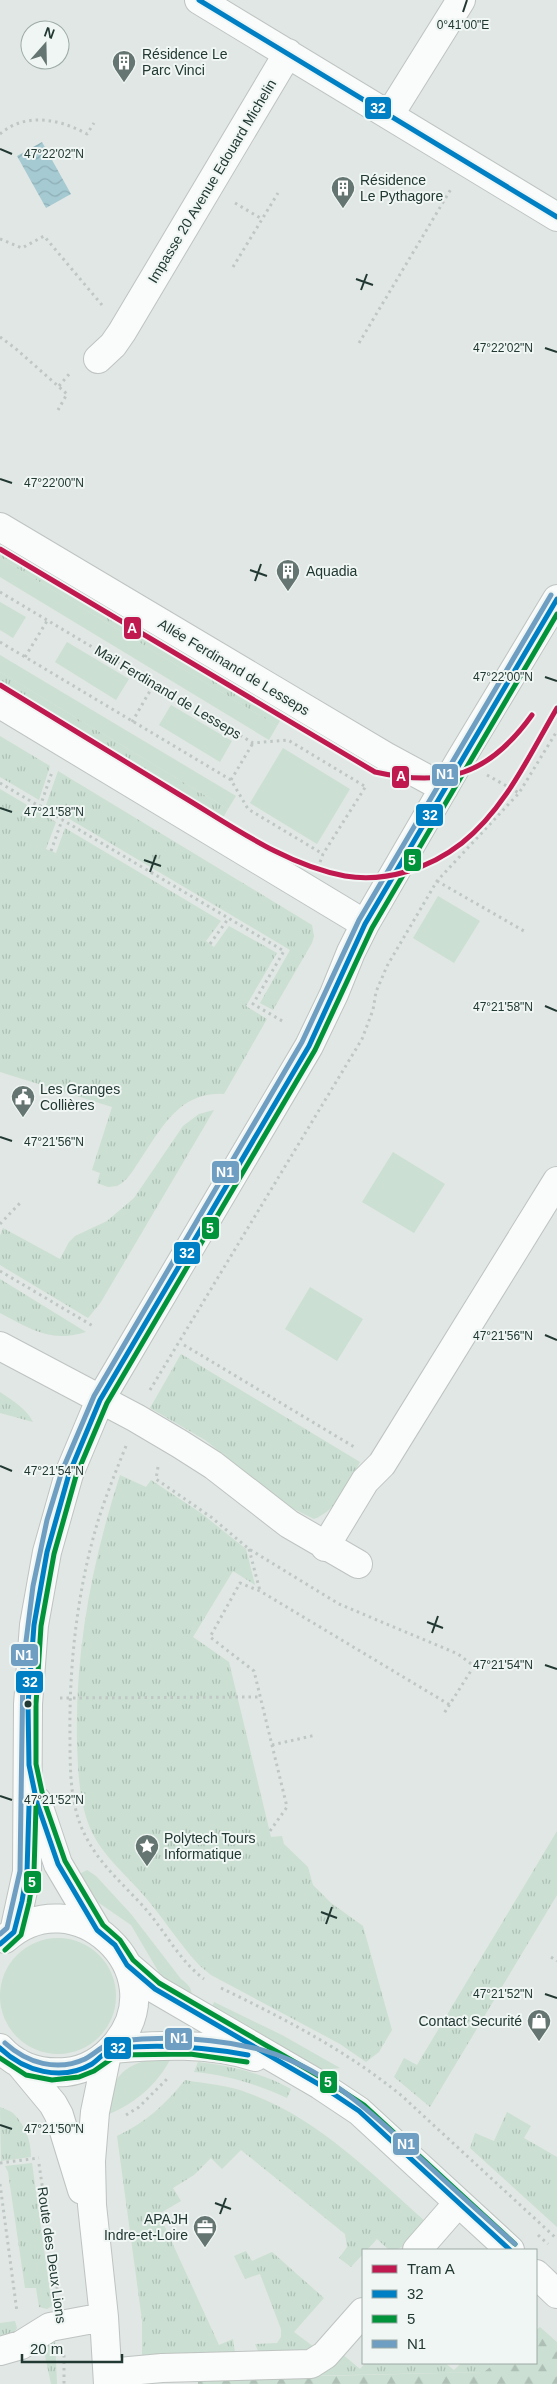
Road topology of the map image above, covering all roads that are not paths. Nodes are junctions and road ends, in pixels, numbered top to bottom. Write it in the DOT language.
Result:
graph roads {
  1 [pos="199,0"];
  2 [pos="461,0"];
  3 [pos="288,53"];
  4 [pos="390,114"];
  5 [pos="557,217"];
  6 [pos="98,359"];
  7 [pos="0,527"];
  8 [pos="557,599"];
  9 [pos="0,704"];
  10 [pos="444,788"];
  11 [pos="366,924"];
  12 [pos="557,1181"];
  13 [pos="0,1346"];
  14 [pos="100,1400"];
  15 [pos="325,1546"];
  16 [pos="358,1564"];
  17 [pos="29,1765"];
  18 [pos="97,1930"];
  19 [pos="6,1936"];
  20 [pos="127,1965"];
  21 [pos="110,2052"];
  22 [pos="9,2055"];
  23 [pos="294,2070"];
  24 [pos="458,2203"];
  25 [pos="418,2249"];
  26 [pos="509,2249"];
  27 [pos="96,2255"];
  28 [pos="537,2275"];
  29 [pos="557,2294"];
  30 [pos="362,2313"];
  31 [pos="104,2317"];
  32 [pos="11,2348"];
  33 [pos="108,2378"];
  1 -- 3 [label="street"];
  2 -- 4 [label="street"];
  3 -- 4 [label="street"];
  3 -- 6 [label="street, Impasse 20 Avenue Edouard Michelin"];
  4 -- 5 [label="street"];
  7 -- 10 [label="street, Allée Ferdinand de Lesseps"];
  8 -- 10 [label="street"];
  9 -- 11 [label="street"];
  10 -- 11 [label="street"];
  11 -- 14 [label="street"];
  12 -- 15 [label="street"];
  13 -- 14 [label="street"];
  14 -- 15 [label="street"];
  14 -- 17 [label="street"];
  15 -- 16 [label="street"];
  17 -- 18 [label="street"];
  17 -- 19 [label="street"];
  18 -- 19 [label="street"];
  18 -- 20 [label="street"];
  20 -- 21 [label="street"];
  20 -- 23 [label="street"];
  21 -- 22 [label="street"];
  21 -- 23 [label="street"];
  21 -- 27 [label="street"];
  22 -- 27 [label="street"];
  23 -- 24 [label="street"];
  24 -- 25 [label="street"];
  24 -- 26 [label="street"];
  27 -- 31 [label="street"];
  28 -- 29 [label="street"];
  30 -- 33 [label="street"];
  31 -- 32 [label="street"];
  31 -- 33 [label="street"];
}
